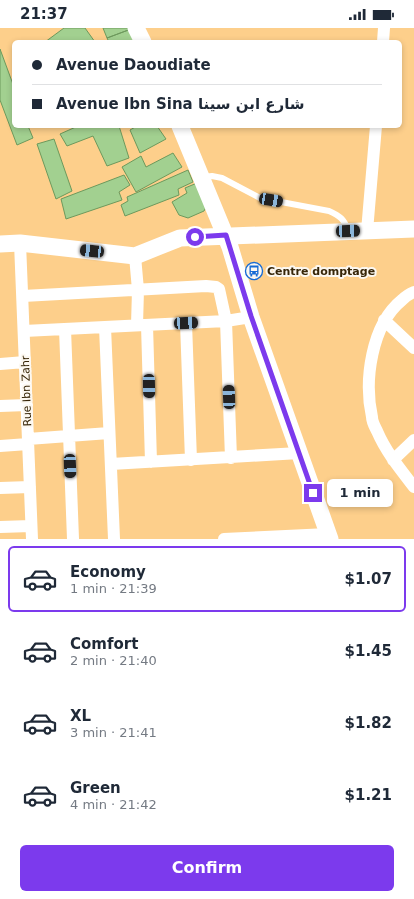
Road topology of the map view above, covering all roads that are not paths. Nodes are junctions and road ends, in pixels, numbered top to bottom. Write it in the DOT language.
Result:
graph roads {
  1 [pos="136,28"];
  2 [pos="384,28"];
  3 [pos="142,40"];
  4 [pos="383,40"];
  5 [pos="181,128"];
  6 [pos="376,128"];
  7 [pos="202,178"];
  8 [pos="414,229"];
  9 [pos="367,230"];
  10 [pos="348,231"];
  11 [pos="226,235"];
  12 [pos="20,243"];
  13 [pos="0,244"];
  14 [pos="135,256"];
  15 [pos="138,290"];
  16 [pos="414,292"];
  17 [pos="23,296"];
  18 [pos="251,316"];
  19 [pos="384,320"];
  20 [pos="226,321"];
  21 [pos="186,323"];
  22 [pos="142,325"];
  23 [pos="105,327"];
  24 [pos="65,329"];
  25 [pos="24,331"];
  26 [pos="414,348"];
  27 [pos="25,362"];
  28 [pos="0,364"];
  29 [pos="27,405"];
  30 [pos="0,406"];
  31 [pos="109,433"];
  32 [pos="69,436"];
  33 [pos="414,440"];
  34 [pos="28,441"];
  35 [pos="0,446"];
  36 [pos="299,453"];
  37 [pos="231,458"];
  38 [pos="191,460"];
  39 [pos="393,460"];
  40 [pos="151,462"];
  41 [pos="111,464"];
  42 [pos="30,487"];
  43 [pos="414,487"];
  44 [pos="0,488"];
  45 [pos="31,526"];
  46 [pos="0,527"];
  47 [pos="329,536"];
  48 [pos="32,539"];
  49 [pos="73,539"];
  50 [pos="114,539"];
  51 [pos="224,539"];
  52 [pos="233,539"];
  1 -- 3 [label="street"];
  2 -- 4 [label="street"];
  5 -- 7 [label="street"];
  6 -- 9 [label="street"];
  7 -- 10 [label="lane"];
  7 -- 11 [label="street"];
  8 -- 9 [label="street"];
  9 -- 10 [label="street"];
  10 -- 11 [label="street"];
  11 -- 14 [label="street"];
  11 -- 18 [label="street"];
  12 -- 13 [label="street"];
  12 -- 14 [label="street"];
  12 -- 17 [label="street, Rue Ibn Zahr"];
  14 -- 15 [label="street"];
  15 -- 17 [label="street"];
  15 -- 20 [label="street"];
  15 -- 22 [label="street"];
  16 -- 19 [label="street"];
  17 -- 25 [label="street, Rue Ibn Zahr"];
  18 -- 20 [label="street"];
  18 -- 36 [label="street"];
  19 -- 26 [label="street"];
  19 -- 39 [label="street"];
  20 -- 21 [label="street"];
  20 -- 37 [label="street"];
  21 -- 22 [label="street"];
  21 -- 38 [label="street"];
  22 -- 23 [label="street"];
  22 -- 40 [label="street"];
  23 -- 24 [label="street"];
  23 -- 31 [label="street"];
  24 -- 25 [label="street"];
  24 -- 32 [label="street"];
  25 -- 27 [label="street, Rue Ibn Zahr"];
  27 -- 28 [label="street"];
  27 -- 29 [label="street, Rue Ibn Zahr"];
  29 -- 30 [label="street"];
  29 -- 34 [label="street, Rue Ibn Zahr"];
  31 -- 32 [label="street"];
  31 -- 41 [label="street"];
  32 -- 34 [label="street"];
  32 -- 49 [label="street"];
  33 -- 39 [label="street"];
  34 -- 35 [label="street"];
  34 -- 42 [label="street, Rue Ibn Zahr"];
  36 -- 37 [label="street"];
  36 -- 47 [label="street"];
  37 -- 38 [label="street"];
  38 -- 40 [label="street"];
  39 -- 43 [label="street"];
  40 -- 41 [label="street"];
  41 -- 50 [label="street"];
  42 -- 44 [label="street"];
  42 -- 45 [label="street, Rue Ibn Zahr"];
  45 -- 46 [label="street"];
  45 -- 48 [label="street, Rue Ibn Zahr"];
  47 -- 52 [label="street"];
  51 -- 52 [label="street"];
}
